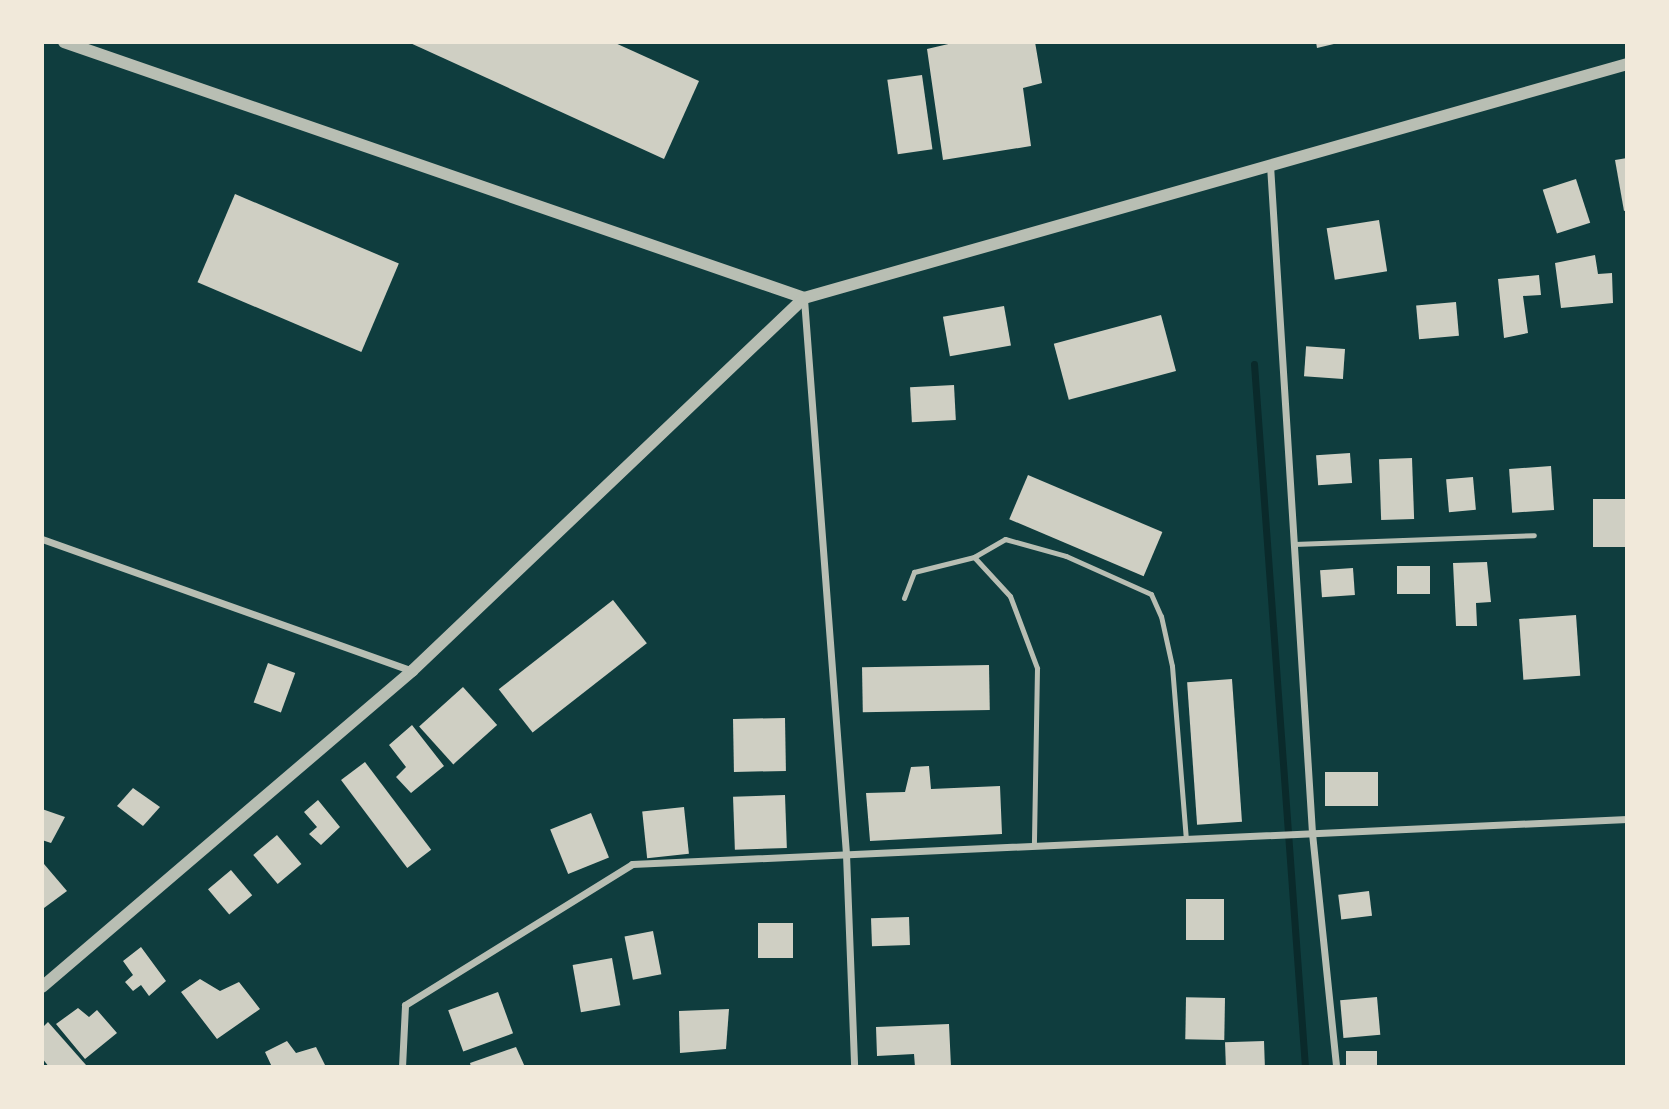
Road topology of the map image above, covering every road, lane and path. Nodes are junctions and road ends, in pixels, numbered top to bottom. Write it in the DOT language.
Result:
graph roads {
  1 [pos="64,42"];
  2 [pos="1627,64"];
  3 [pos="1270,164"];
  4 [pos="804,298"];
  5 [pos="1534,535"];
  6 [pos="42,539"];
  7 [pos="1294,544"];
  8 [pos="974,557"];
  9 [pos="904,598"];
  10 [pos="412,671"];
  11 [pos="1627,819"];
  12 [pos="1312,833"];
  13 [pos="1186,839"];
  14 [pos="1034,845"];
  15 [pos="846,854"];
  16 [pos="42,987"];
  17 [pos="402,1067"];
  18 [pos="854,1067"];
  19 [pos="1336,1067"];
  1 -- 4 [label="street"];
  2 -- 3 [label="street"];
  3 -- 4 [label="street"];
  3 -- 7 [label="street"];
  4 -- 10 [label="street"];
  4 -- 15 [label="street"];
  5 -- 7 [label="lane"];
  6 -- 10 [label="street"];
  7 -- 12 [label="street"];
  8 -- 9 [label="lane"];
  8 -- 13 [label="lane"];
  8 -- 14 [label="lane"];
  10 -- 16 [label="street"];
  11 -- 12 [label="street"];
  12 -- 13 [label="street"];
  12 -- 19 [label="street"];
  13 -- 14 [label="street"];
  14 -- 15 [label="street"];
  15 -- 17 [label="street"];
  15 -- 18 [label="street"];
}
